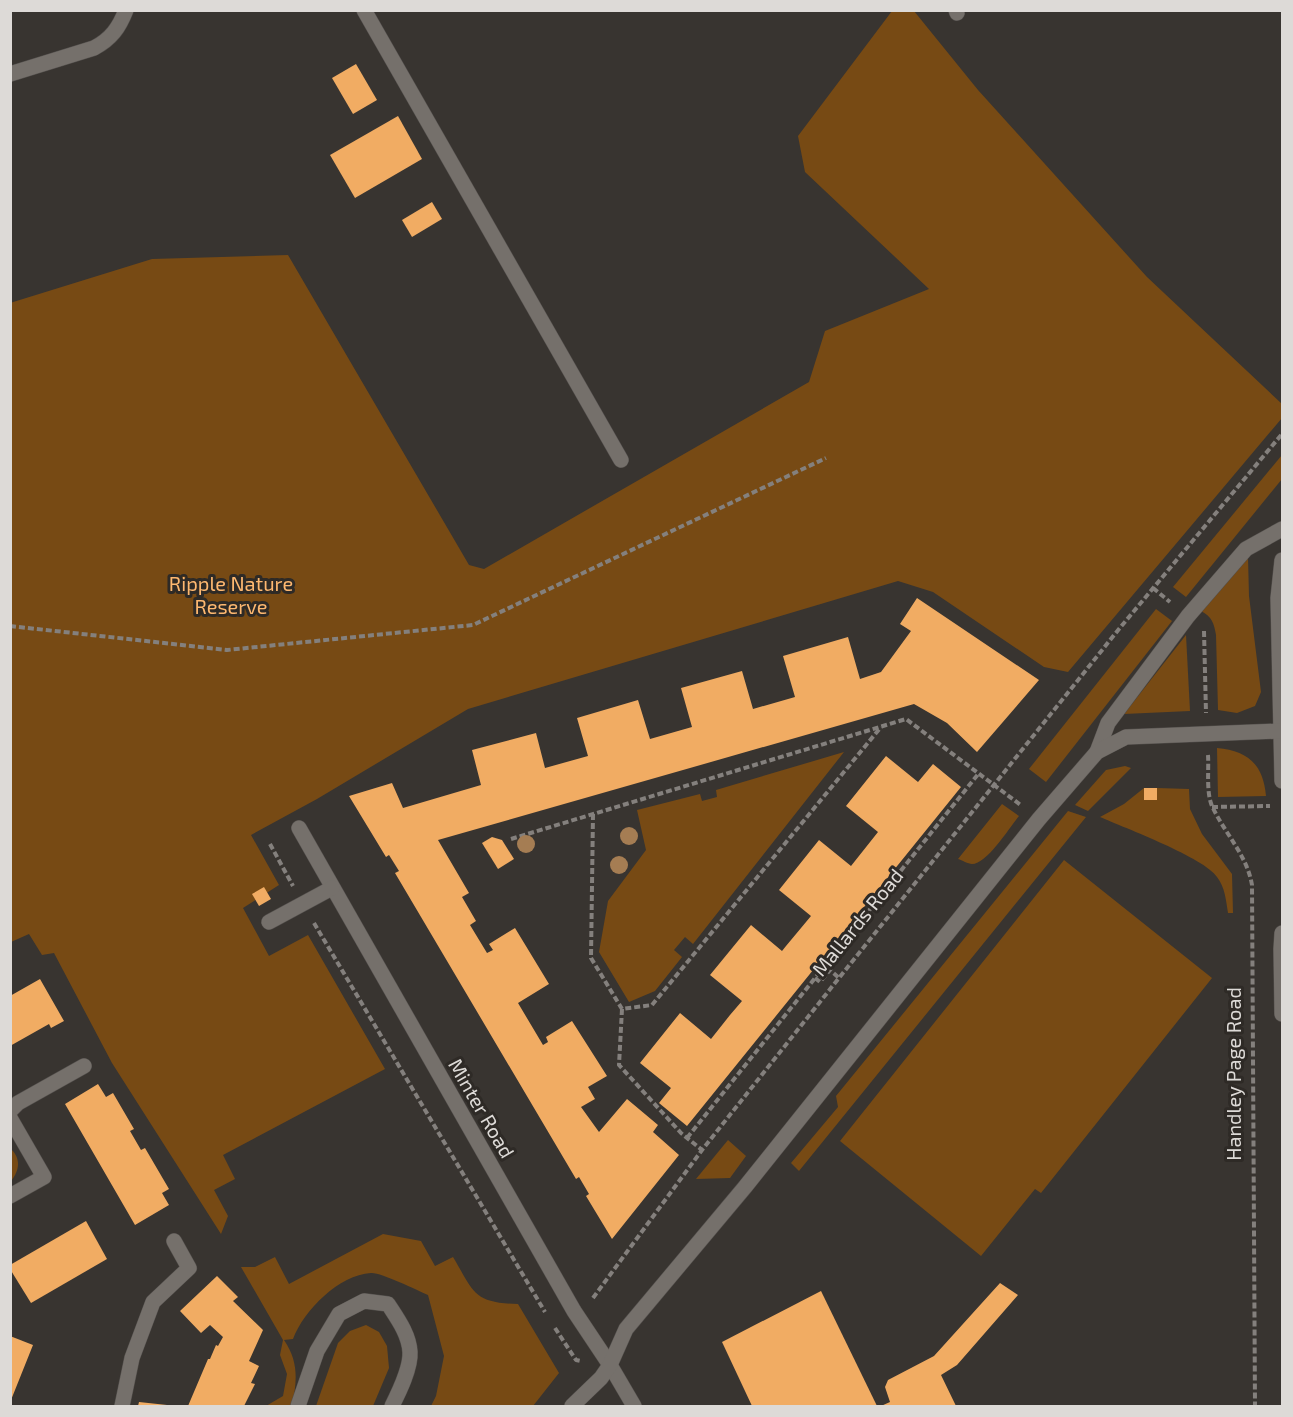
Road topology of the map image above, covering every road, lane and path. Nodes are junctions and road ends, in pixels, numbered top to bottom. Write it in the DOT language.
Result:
graph roads {
  1 [pos="126,10"];
  2 [pos="364,10"];
  3 [pos="10,74"];
  4 [pos="1282,434"];
  5 [pos="826,458"];
  6 [pos="621,460"];
  7 [pos="1282,529"];
  8 [pos="1282,560"];
  9 [pos="1153,588"];
  10 [pos="1175,606"];
  11 [pos="10,626"];
  12 [pos="1199,626"];
  13 [pos="1206,717"];
  14 [pos="881,727"];
  15 [pos="1280,731"];
  16 [pos="1208,751"];
  17 [pos="1096,752"];
  18 [pos="979,773"];
  19 [pos="1282,781"];
  20 [pos="994,784"];
  21 [pos="1270,806"];
  22 [pos="1212,807"];
  23 [pos="593,814"];
  24 [pos="1039,819"];
  25 [pos="299,828"];
  26 [pos="511,839"];
  27 [pos="270,844"];
  28 [pos="332,888"];
  29 [pos="295,890"];
  30 [pos="312,919"];
  31 [pos="269,922"];
  32 [pos="1282,933"];
  33 [pos="815,978"];
  34 [pos="839,978"];
  35 [pos="1281,987"];
  36 [pos="622,1009"];
  37 [pos="1282,1014"];
  38 [pos="84,1066"];
  39 [pos="10,1111"];
  40 [pos="10,1118"];
  41 [pos="687,1138"];
  42 [pos="702,1150"];
  43 [pos="10,1196"];
  44 [pos="174,1241"];
  45 [pos="541,1305"];
  46 [pos="584,1328"];
  47 [pos="610,1365"];
  48 [pos="594,1385"];
  49 [pos="122,1407"];
  50 [pos="298,1407"];
  51 [pos="392,1407"];
  52 [pos="572,1407"];
  53 [pos="634,1407"];
  54 [pos="1256,1407"];
  1 -- 3 [label="street"];
  2 -- 6 [label="street"];
  4 -- 9 [label="path, Mallards Road"];
  5 -- 11 [label="path"];
  7 -- 17 [label="street"];
  8 -- 15 [label="street"];
  9 -- 10 [label="path"];
  9 -- 20 [label="path, Mallards Road"];
  12 -- 13 [label="path"];
  14 -- 18 [label="path"];
  14 -- 23 [label="path"];
  14 -- 36 [label="path"];
  15 -- 17 [label="street"];
  15 -- 19 [label="street"];
  16 -- 22 [label="path, Handley Page Road"];
  17 -- 24 [label="street"];
  18 -- 20 [label="path"];
  18 -- 33 [label="path"];
  20 -- 24 [label="path"];
  20 -- 34 [label="path, Mallards Road"];
  21 -- 22 [label="path"];
  22 -- 54 [label="path, Handley Page Road"];
  23 -- 26 [label="path"];
  23 -- 36 [label="path"];
  24 -- 47 [label="street"];
  25 -- 28 [label="street, Minter Road"];
  27 -- 29 [label="path"];
  28 -- 31 [label="street"];
  28 -- 46 [label="street, Minter Road"];
  30 -- 45 [label="path"];
  32 -- 35 [label="street"];
  33 -- 34 [label="path"];
  33 -- 41 [label="path"];
  34 -- 42 [label="path, Mallards Road"];
  35 -- 37 [label="street"];
  36 -- 41 [label="path"];
  38 -- 39 [label="street"];
  40 -- 43 [label="street"];
  41 -- 42 [label="path"];
  42 -- 46 [label="path, Mallards Road"];
  44 -- 49 [label="street"];
  46 -- 47 [label="street, Minter Road"];
  46 -- 48 [label="path, Mallards Road"];
  47 -- 48 [label="street"];
  47 -- 53 [label="street, Minter Road"];
  48 -- 52 [label="street"];
  50 -- 51 [label="street"];
}
